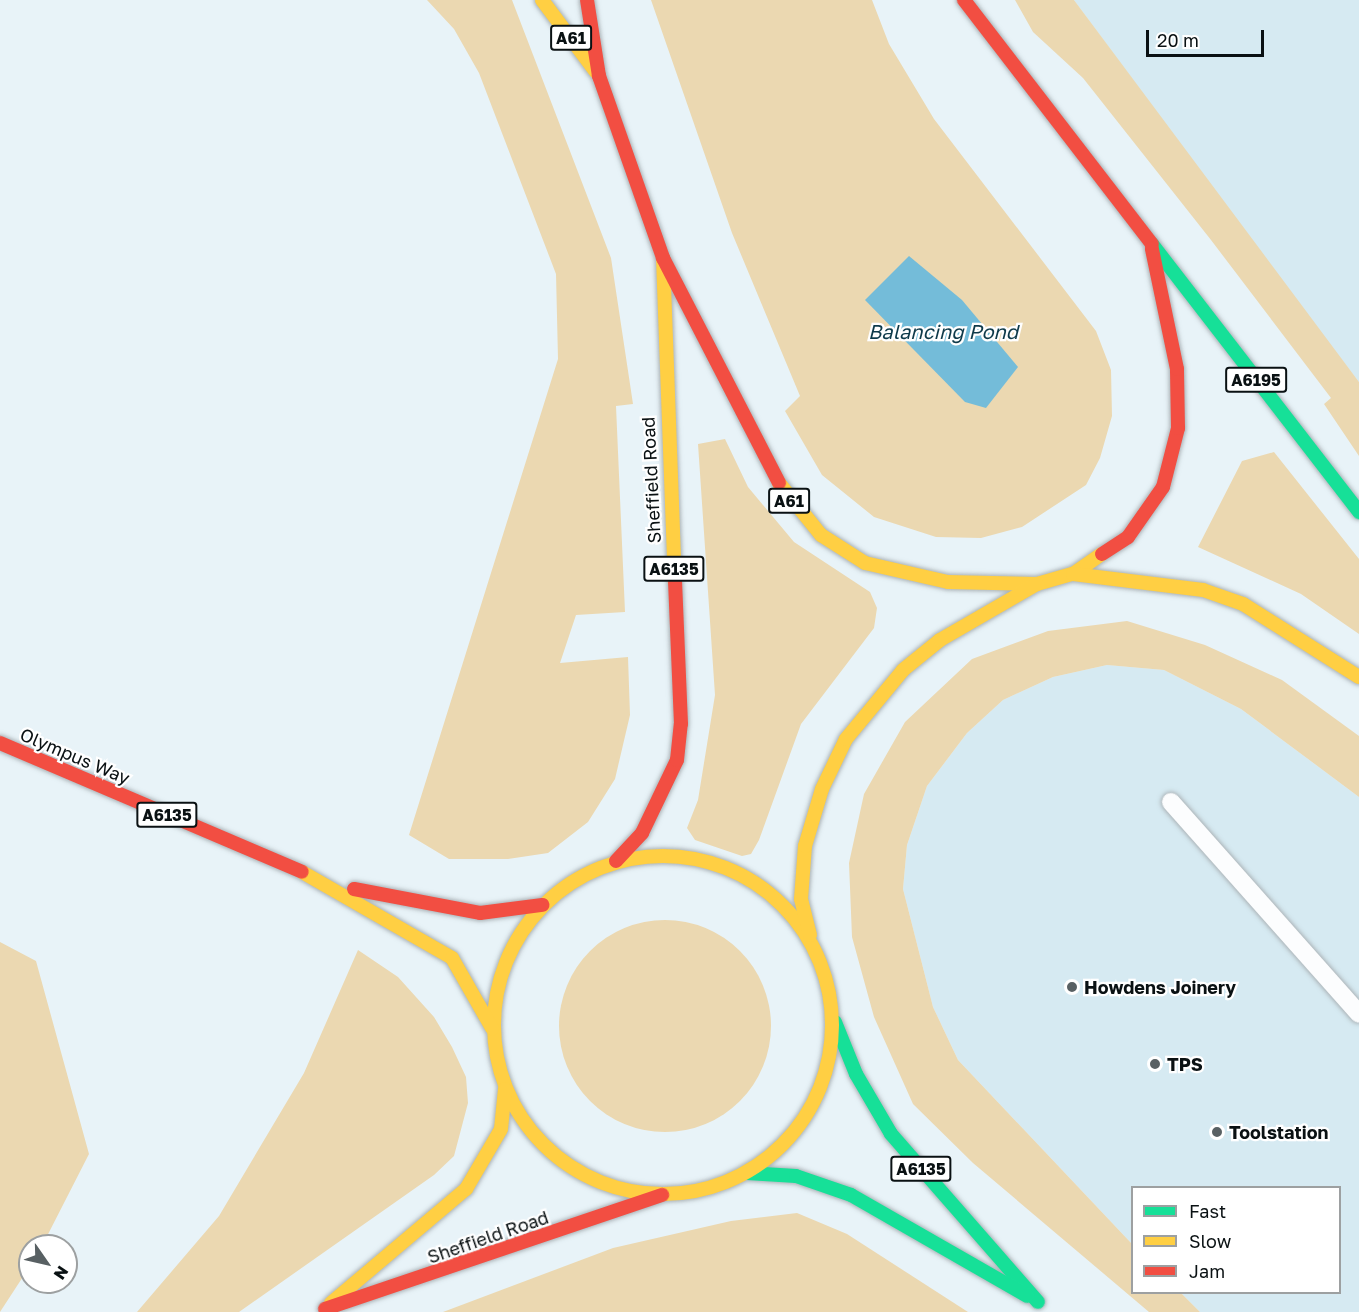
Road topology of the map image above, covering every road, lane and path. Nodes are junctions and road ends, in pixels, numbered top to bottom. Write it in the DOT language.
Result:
graph roads {
  1 [pos="542,0"];
  2 [pos="587,0"];
  3 [pos="964,0"];
  4 [pos="599,76"];
  5 [pos="1152,249"];
  6 [pos="663,258"];
  7 [pos="1359,512"];
  8 [pos="1073,574"];
  9 [pos="1037,584"];
  10 [pos="1359,677"];
  11 [pos="0,743"];
  12 [pos="1171,802"];
  13 [pos="616,861"];
  14 [pos="334,886"];
  15 [pos="542,905"];
  16 [pos="812,942"];
  17 [pos="1359,1014"];
  18 [pos="833,1017"];
  19 [pos="493,1030"];
  20 [pos="505,1089"];
  21 [pos="747,1173"];
  22 [pos="662,1195"];
  23 [pos="1038,1302"];
  24 [pos="322,1311"];
  25 [pos="1051,1312"];
  1 -- 4 [label="main road, A61"];
  2 -- 4 [label="main road, A61"];
  3 -- 5 [label="main road, A61"];
  4 -- 6 [label="main road, A61"];
  5 -- 7 [label="main road, A6195"];
  5 -- 8 [label="main road, A61"];
  6 -- 9 [label="main road, A61"];
  6 -- 13 [label="main road, Sheffield Road / A6135"];
  8 -- 9 [label="main road, A61"];
  8 -- 10 [label="main road"];
  9 -- 16 [label="main road"];
  11 -- 14 [label="main road, Olympus Way / A6135"];
  12 -- 17 [label="lane"];
  13 -- 15 [label="main road"];
  13 -- 16 [label="main road"];
  14 -- 15 [label="main road, Olympus Way / A6135"];
  14 -- 19 [label="main road, Olympus Way / A6135"];
  15 -- 19 [label="main road"];
  16 -- 18 [label="main road"];
  18 -- 21 [label="main road"];
  18 -- 23 [label="main road, A6135"];
  19 -- 20 [label="main road"];
  20 -- 22 [label="main road"];
  20 -- 24 [label="main road, Sheffield Road"];
  21 -- 22 [label="main road"];
  21 -- 23 [label="main road, A6135"];
  22 -- 24 [label="main road, Sheffield Road"];
  23 -- 25 [label="main road, A6135"];
}
